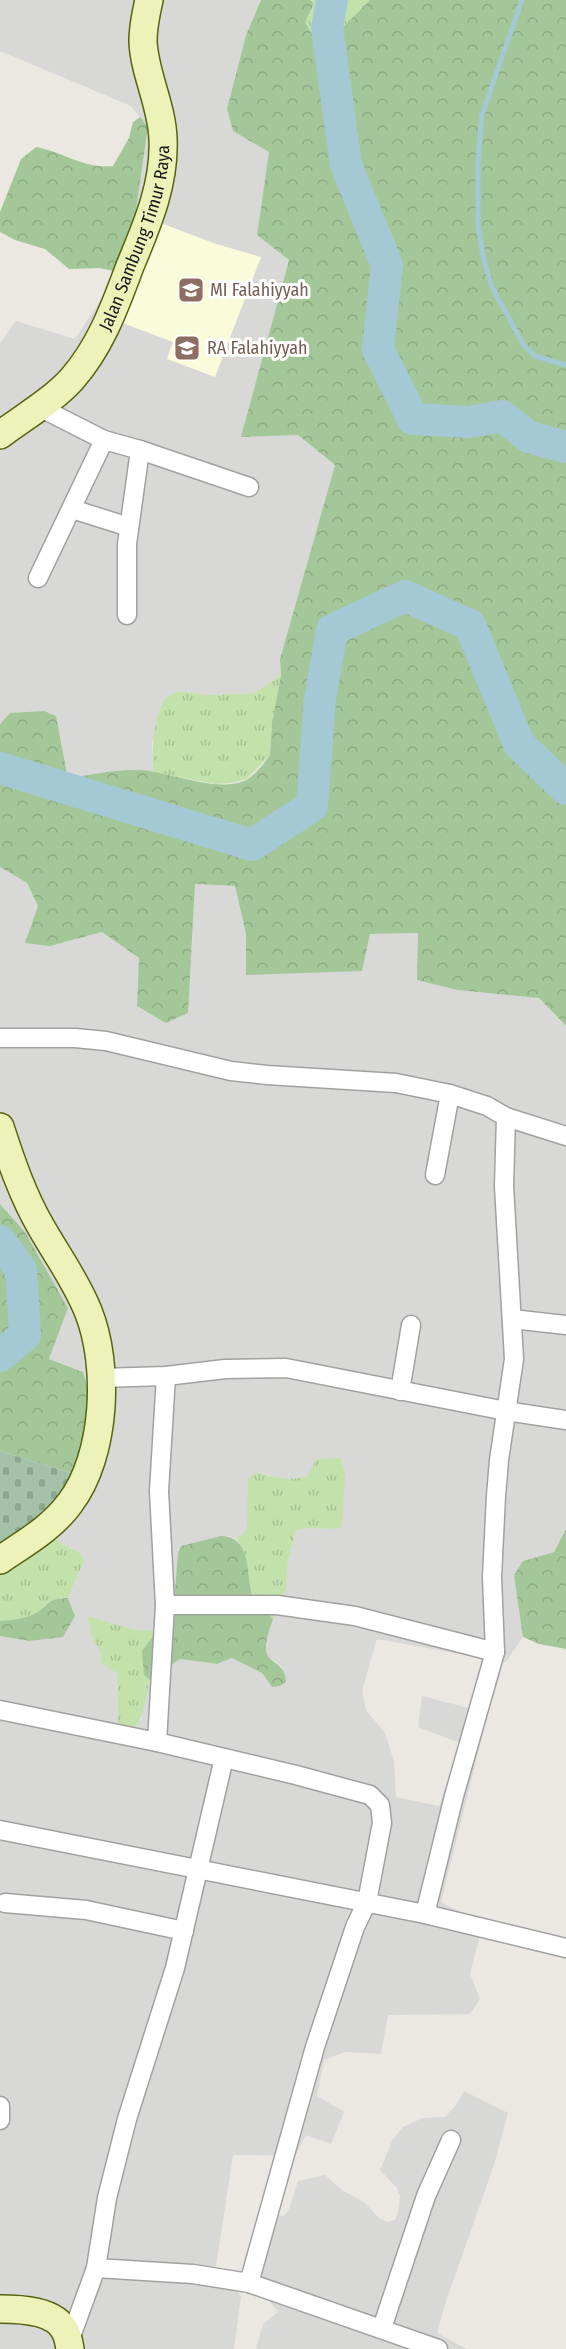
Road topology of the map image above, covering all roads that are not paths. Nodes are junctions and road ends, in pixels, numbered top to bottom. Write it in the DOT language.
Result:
graph roads {
  1 [pos="149,0"];
  2 [pos="39,407"];
  3 [pos="0,435"];
  4 [pos="104,440"];
  5 [pos="140,450"];
  6 [pos="249,487"];
  7 [pos="72,509"];
  8 [pos="129,527"];
  9 [pos="38,578"];
  10 [pos="127,615"];
  11 [pos="0,1038"];
  12 [pos="450,1094"];
  13 [pos="507,1117"];
  14 [pos="0,1127"];
  15 [pos="566,1136"];
  16 [pos="435,1175"];
  17 [pos="512,1319"];
  18 [pos="411,1325"];
  19 [pos="566,1326"];
  20 [pos="166,1376"];
  21 [pos="101,1378"];
  22 [pos="400,1391"];
  23 [pos="507,1411"];
  24 [pos="566,1420"];
  25 [pos="0,1560"];
  26 [pos="165,1605"];
  27 [pos="495,1652"];
  28 [pos="0,1710"];
  29 [pos="157,1742"];
  30 [pos="224,1758"];
  31 [pos="0,1830"];
  32 [pos="198,1868"];
  33 [pos="367,1902"];
  34 [pos="5,1903"];
  35 [pos="425,1914"];
  36 [pos="184,1931"];
  37 [pos="566,1948"];
  38 [pos="0,2106"];
  39 [pos="0,2120"];
  40 [pos="451,2140"];
  41 [pos="96,2268"];
  42 [pos="249,2283"];
  43 [pos="0,2309"];
  44 [pos="382,2328"];
  45 [pos="70,2346"];
  46 [pos="438,2349"];
  1 -- 2 [label="main road, Jalan Sambung Timur Raya"];
  2 -- 3 [label="main road, Jalan Sambung Timur Raya"];
  2 -- 4 [label="street"];
  4 -- 5 [label="street"];
  4 -- 7 [label="street"];
  5 -- 6 [label="street"];
  5 -- 8 [label="street"];
  7 -- 8 [label="street"];
  7 -- 9 [label="street"];
  8 -- 10 [label="street"];
  11 -- 12 [label="street"];
  12 -- 13 [label="street"];
  12 -- 16 [label="street"];
  13 -- 15 [label="street"];
  13 -- 17 [label="street"];
  14 -- 21 [label="main road"];
  17 -- 19 [label="street"];
  17 -- 23 [label="street"];
  18 -- 22 [label="street"];
  20 -- 21 [label="street"];
  20 -- 22 [label="street"];
  20 -- 26 [label="street"];
  21 -- 25 [label="main road"];
  22 -- 23 [label="street"];
  23 -- 24 [label="street"];
  23 -- 27 [label="street"];
  26 -- 27 [label="street"];
  26 -- 29 [label="street"];
  27 -- 35 [label="street"];
  28 -- 29 [label="street"];
  29 -- 30 [label="street"];
  30 -- 32 [label="street"];
  30 -- 33 [label="street"];
  31 -- 32 [label="street"];
  32 -- 33 [label="street"];
  32 -- 36 [label="street"];
  33 -- 35 [label="street"];
  33 -- 42 [label="street"];
  34 -- 36 [label="street"];
  35 -- 37 [label="street"];
  36 -- 41 [label="street"];
  38 -- 39 [label="street"];
  40 -- 44 [label="street"];
  41 -- 42 [label="street"];
  41 -- 45 [label="street"];
  42 -- 44 [label="street"];
  43 -- 45 [label="main road"];
  44 -- 46 [label="street"];
}
